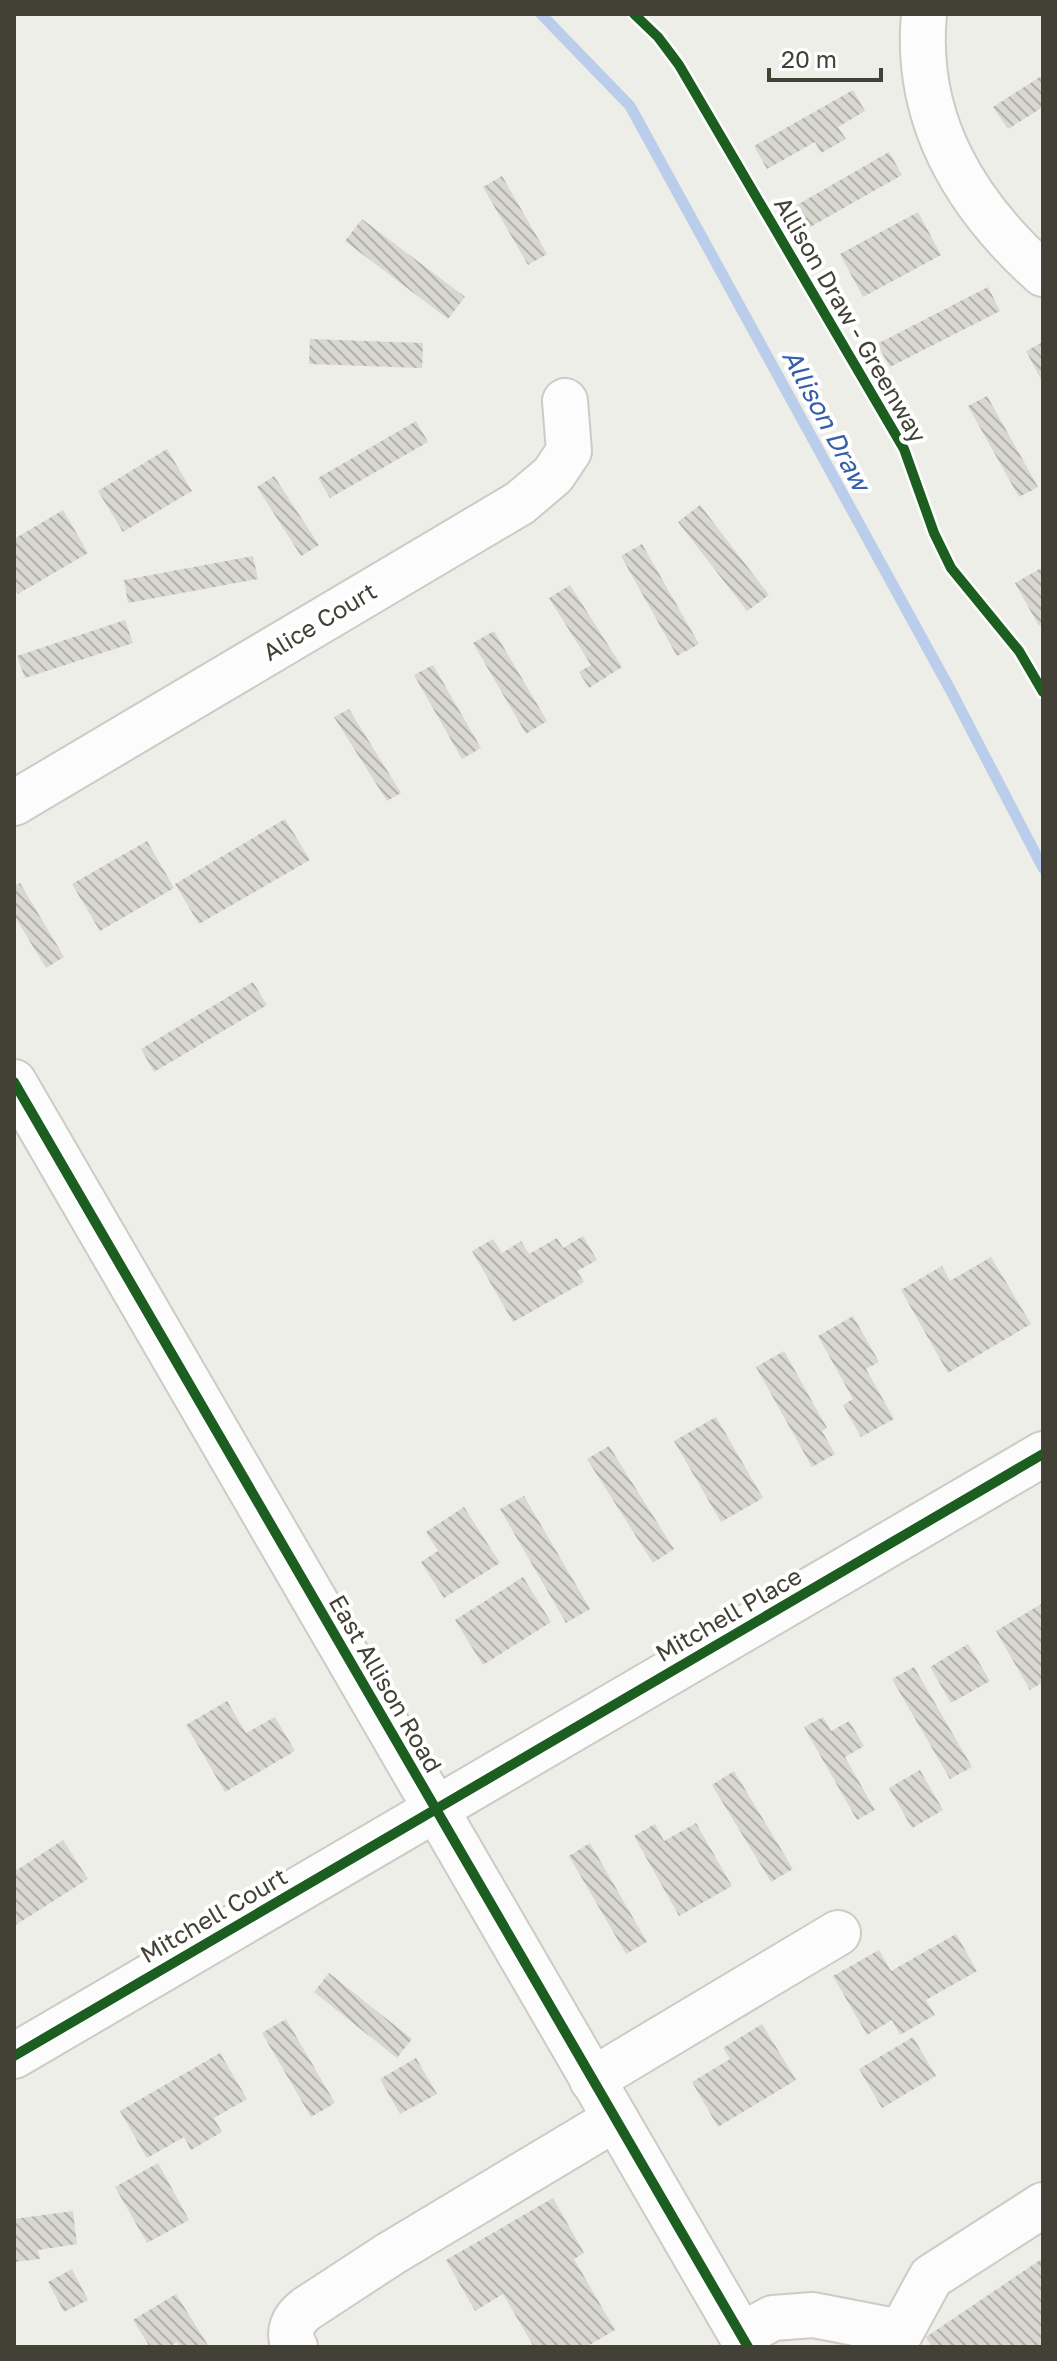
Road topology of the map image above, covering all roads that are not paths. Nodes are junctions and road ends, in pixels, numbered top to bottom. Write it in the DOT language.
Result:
graph roads {
  1 [pos="924,14"];
  2 [pos="1043,274"];
  3 [pos="565,401"];
  4 [pos="14,803"];
  5 [pos="14,1082"];
  6 [pos="1043,1454"];
  7 [pos="435,1810"];
  8 [pos="838,1933"];
  9 [pos="14,2056"];
  10 [pos="592,2080"];
  11 [pos="615,2119"];
  12 [pos="1043,2205"];
  13 [pos="907,2340"];
  14 [pos="745,2341"];
  15 [pos="295,2347"];
  1 -- 2 [label="street"];
  3 -- 4 [label="street, Alice Court"];
  5 -- 7 [label="street, East Allison Road"];
  6 -- 7 [label="street, Mitchell Place"];
  7 -- 9 [label="street, Mitchell Court"];
  7 -- 10 [label="street, East Allison Road"];
  8 -- 10 [label="street"];
  10 -- 11 [label="street, East Allison Road"];
  11 -- 14 [label="street, East Allison Road"];
  11 -- 15 [label="street"];
  12 -- 13 [label="street"];
  13 -- 14 [label="street"];
}
